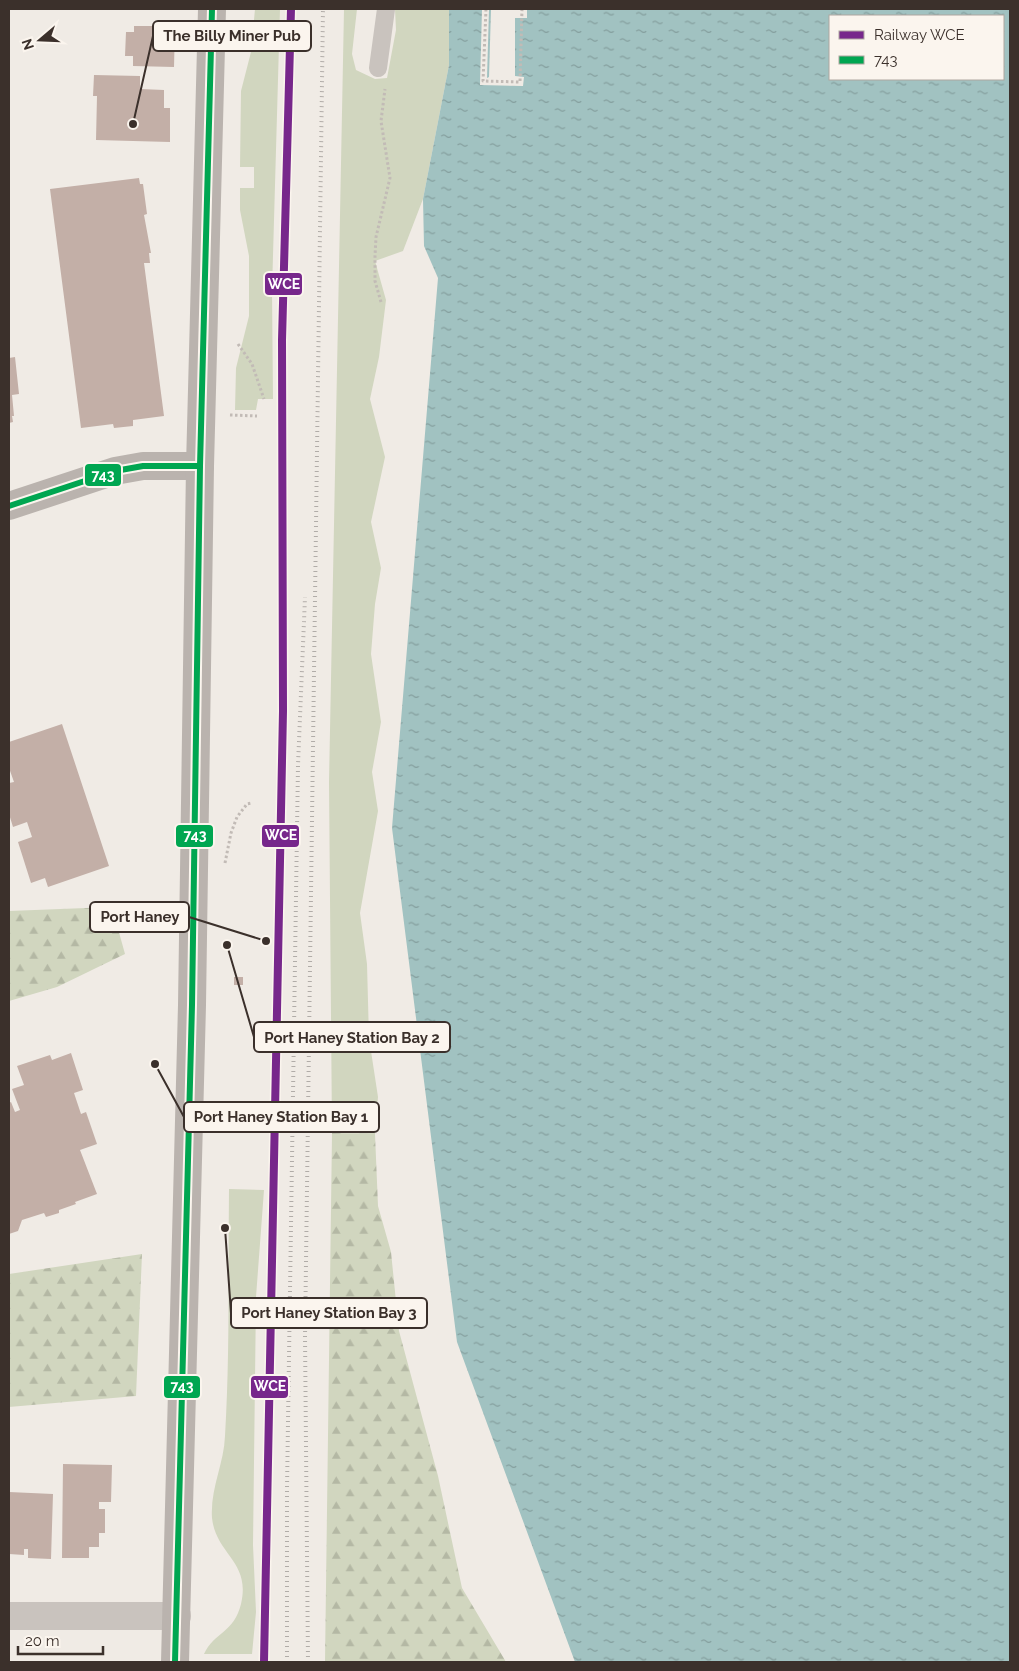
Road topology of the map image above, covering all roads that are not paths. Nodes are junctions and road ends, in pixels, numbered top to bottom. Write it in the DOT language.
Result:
graph roads {
  1 [pos="212,9"];
  2 [pos="386,9"];
  3 [pos="378,68"];
  4 [pos="200,466"];
  5 [pos="9,506"];
  6 [pos="9,1616"];
  7 [pos="177,1616"];
  8 [pos="175,1662"];
  1 -- 4 [label="street"];
  2 -- 3 [label="lane"];
  4 -- 5 [label="street"];
  4 -- 7 [label="street"];
  6 -- 7 [label="street"];
  7 -- 8 [label="street"];
}
